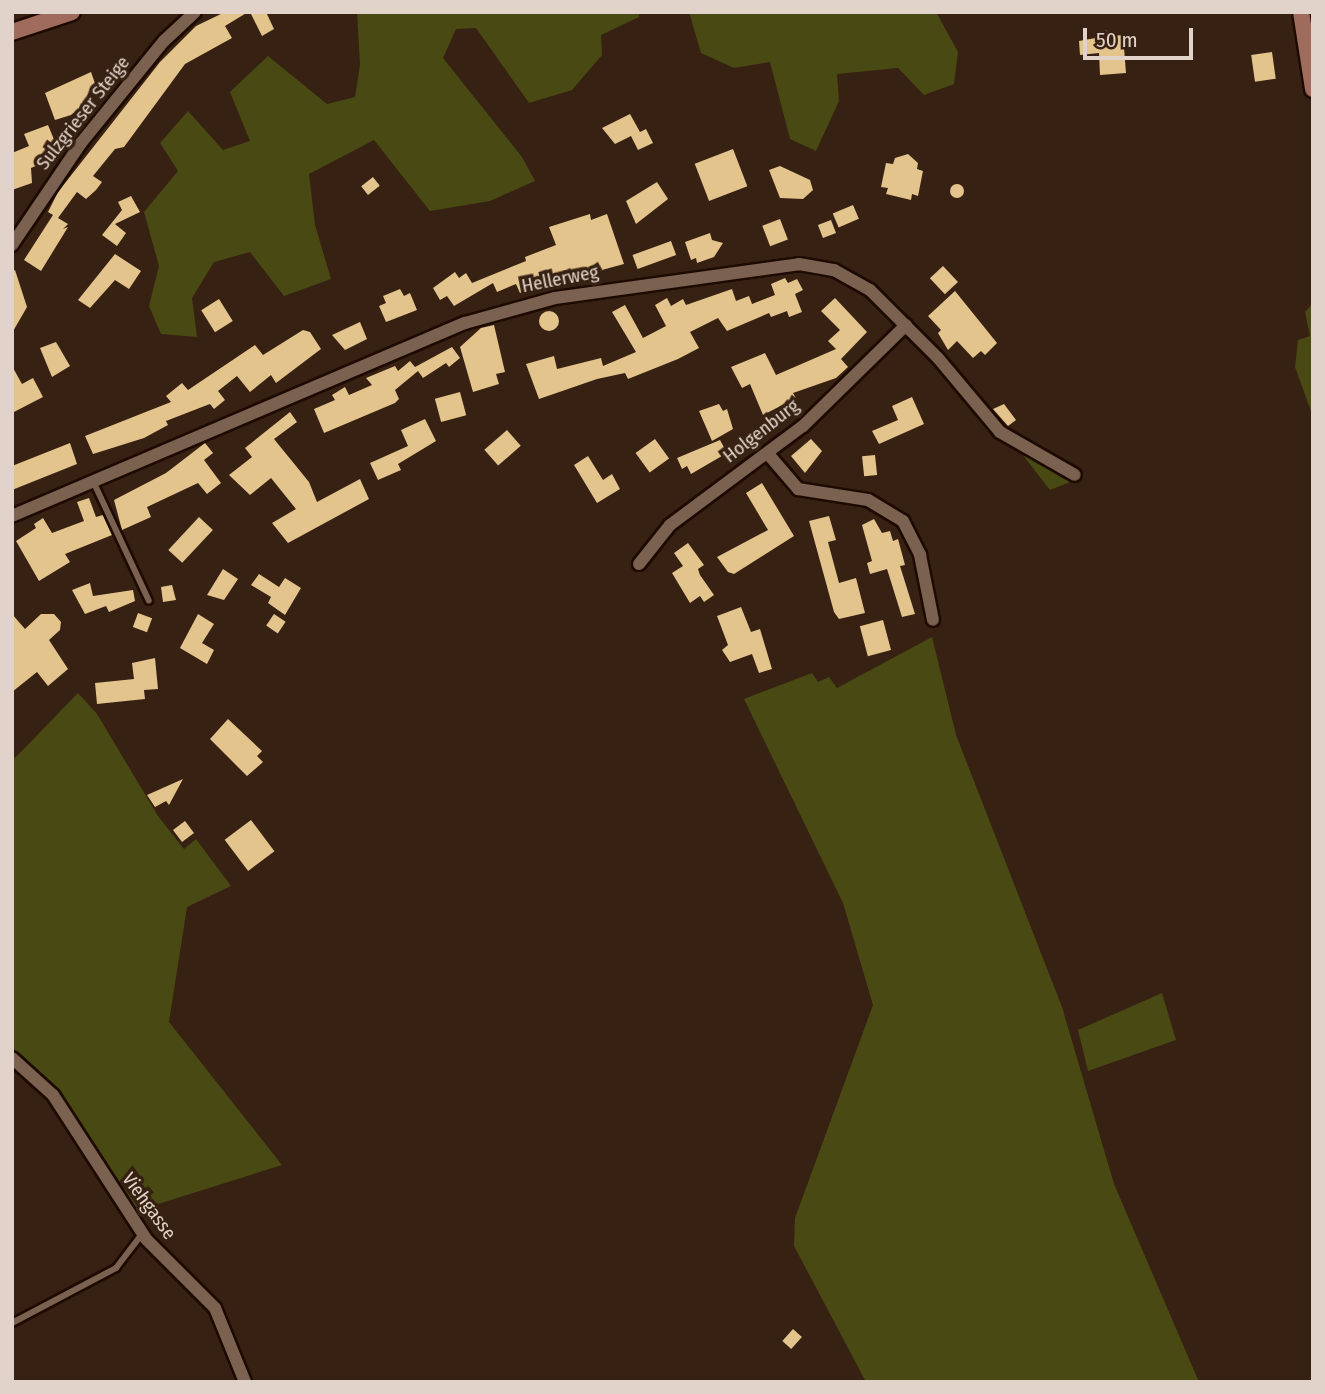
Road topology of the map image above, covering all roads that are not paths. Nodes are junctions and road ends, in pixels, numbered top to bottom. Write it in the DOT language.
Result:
graph roads {
  1 [pos="72,12"];
  2 [pos="195,12"];
  3 [pos="1301,12"];
  4 [pos="12,32"];
  5 [pos="1313,89"];
  6 [pos="12,244"];
  7 [pos="906,325"];
  8 [pos="769,455"];
  9 [pos="1075,475"];
  10 [pos="93,481"];
  11 [pos="12,516"];
  12 [pos="639,564"];
  13 [pos="149,601"];
  14 [pos="933,620"];
  15 [pos="12,1058"];
  16 [pos="142,1234"];
  17 [pos="12,1323"];
  18 [pos="245,1382"];
  1 -- 4 [label="main road"];
  2 -- 6 [label="street, Sulzgrieser Steige"];
  3 -- 5 [label="main road"];
  7 -- 8 [label="street, Holgenburg"];
  7 -- 9 [label="street, Hellerweg"];
  7 -- 10 [label="street, Hellerweg"];
  8 -- 12 [label="street, Holgenburg"];
  8 -- 14 [label="street"];
  10 -- 11 [label="street, Hellerweg"];
  10 -- 13 [label="lane"];
  15 -- 16 [label="street, Viehgasse"];
  16 -- 17 [label="lane"];
  16 -- 18 [label="street, Viehgasse"];
}
